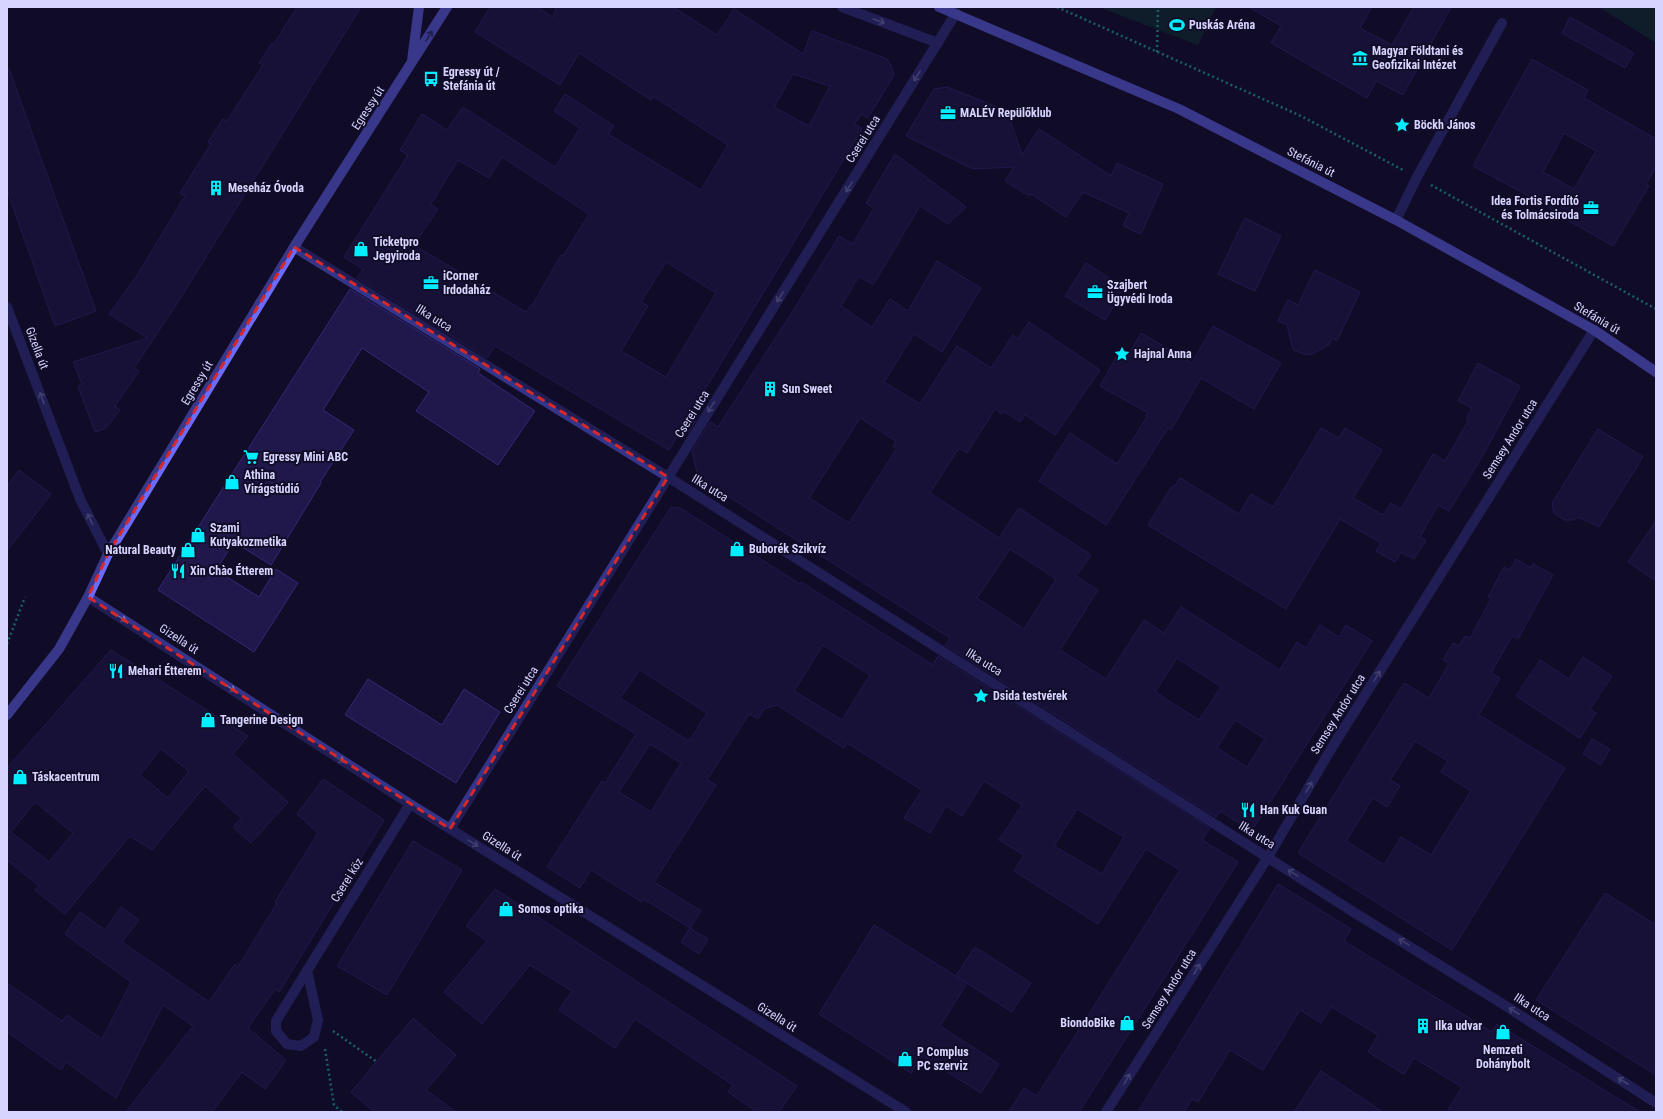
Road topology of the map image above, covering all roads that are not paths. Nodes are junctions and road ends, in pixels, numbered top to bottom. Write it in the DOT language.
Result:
graph roads {
  1 [pos="419,7"];
  2 [pos="447,7"];
  3 [pos="842,7"];
  4 [pos="939,7"];
  5 [pos="956,13"];
  6 [pos="1502,23"];
  7 [pos="938,43"];
  8 [pos="411,65"];
  9 [pos="1396,220"];
  10 [pos="294,247"];
  11 [pos="7,306"];
  12 [pos="1594,330"];
  13 [pos="1656,372"];
  14 [pos="668,477"];
  15 [pos="108,554"];
  16 [pos="88,597"];
  17 [pos="7,715"];
  18 [pos="410,804"];
  19 [pos="450,829"];
  20 [pos="1268,857"];
  21 [pos="307,970"];
  22 [pos="1656,1103"];
  23 [pos="906,1112"];
  24 [pos="1106,1112"];
  1 -- 8 [label="street, Egressy út"];
  8 -- 2 [label="street, Egressy út, one-way"];
  3 -- 7 [label="street, one-way"];
  4 -- 5 [label="street, Stefánia út"];
  5 -- 7 [label="street, Cserei utca"];
  5 -- 9 [label="street, Stefánia út"];
  6 -- 9 [label="street"];
  7 -- 14 [label="street, Cserei utca, one-way"];
  8 -- 10 [label="street, Egressy út"];
  9 -- 12 [label="street, Stefánia út"];
  10 -- 14 [label="street, Ilka utca"];
  10 -- 15 [label="street, Egressy út"];
  15 -- 11 [label="street, Gizella út, one-way"];
  12 -- 13 [label="street, Stefánia út"];
  20 -- 12 [label="street, Semsey Andor utca, one-way"];
  14 -- 19 [label="street, Cserei utca"];
  14 -- 20 [label="street, Ilka utca"];
  15 -- 16 [label="street, Egressy út"];
  16 -- 17 [label="street, Egressy út"];
  16 -- 18 [label="street, Gizella út, one-way"];
  18 -- 19 [label="street, Gizella út"];
  18 -- 21 [label="street, Cserei köz"];
  19 -- 23 [label="street, Gizella út, one-way"];
  22 -- 20 [label="street, Ilka utca, one-way"];
  24 -- 20 [label="street, Semsey Andor utca, one-way"];
  21 -- 21 [label="street, Cserei köz"];
}
